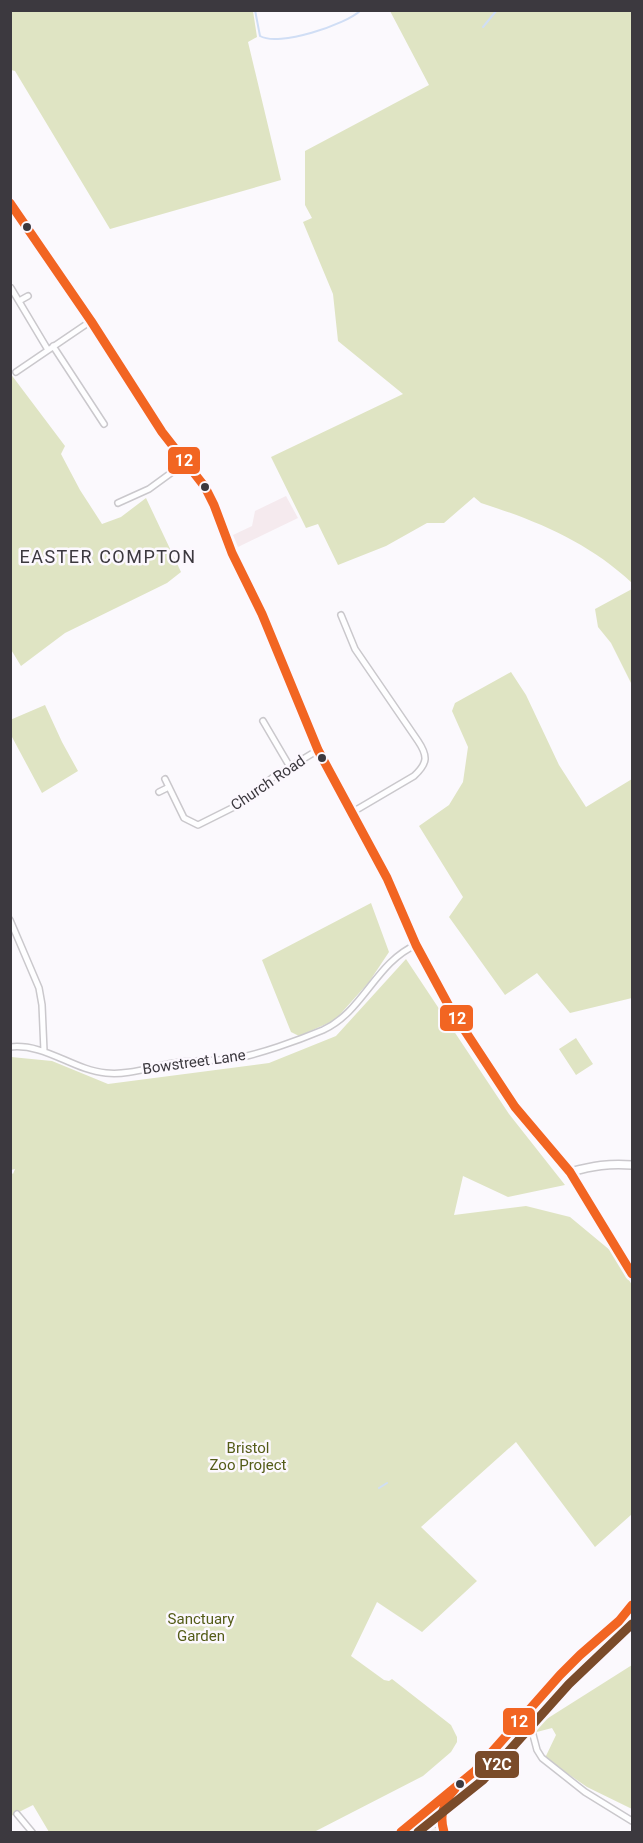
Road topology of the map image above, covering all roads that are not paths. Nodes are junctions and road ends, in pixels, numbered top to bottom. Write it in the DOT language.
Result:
graph roads {
  1 [pos="10,201"];
  2 [pos="11,288"];
  3 [pos="28,296"];
  4 [pos="19,301"];
  5 [pos="92,321"];
  6 [pos="50,348"];
  7 [pos="16,372"];
  8 [pos="104,424"];
  9 [pos="186,462"];
  10 [pos="118,503"];
  11 [pos="340,615"];
  12 [pos="263,722"];
  13 [pos="318,750"];
  14 [pos="290,767"];
  15 [pos="165,779"];
  16 [pos="169,787"];
  17 [pos="159,792"];
  18 [pos="351,813"];
  19 [pos="10,920"];
  20 [pos="416,945"];
  21 [pos="10,1047"];
  22 [pos="44,1051"];
  23 [pos="633,1166"];
  24 [pos="570,1172"];
  25 [pos="633,1274"];
  26 [pos="633,1605"];
  27 [pos="515,1726"];
  28 [pos="449,1795"];
  29 [pos="17,1814"];
  30 [pos="633,1821"];
  31 [pos="32,1833"];
  32 [pos="401,1833"];
  33 [pos="408,1833"];
  34 [pos="436,1833"];
  35 [pos="444,1833"];
  1 -- 5 [label="main road"];
  2 -- 4 [label="street"];
  3 -- 4 [label="street"];
  4 -- 6 [label="street"];
  5 -- 6 [label="street"];
  5 -- 9 [label="main road"];
  6 -- 7 [label="street"];
  6 -- 8 [label="street"];
  9 -- 10 [label="street"];
  9 -- 13 [label="main road"];
  11 -- 18 [label="street"];
  12 -- 14 [label="street"];
  13 -- 14 [label="street, Church Road"];
  13 -- 18 [label="main road"];
  14 -- 16 [label="street, Church Road"];
  15 -- 16 [label="street, Church Road"];
  16 -- 17 [label="street"];
  18 -- 20 [label="main road"];
  19 -- 22 [label="street"];
  20 -- 22 [label="street, Bowstreet Lane"];
  20 -- 24 [label="main road"];
  21 -- 22 [label="street, Bowstreet Lane"];
  23 -- 24 [label="street"];
  24 -- 25 [label="main road"];
  26 -- 27 [label="main road"];
  27 -- 28 [label="main road"];
  27 -- 30 [label="street"];
  28 -- 32 [label="main road"];
  28 -- 35 [label="main road"];
  29 -- 31 [label="street"];
  33 -- 34 [label="main road"];
}
